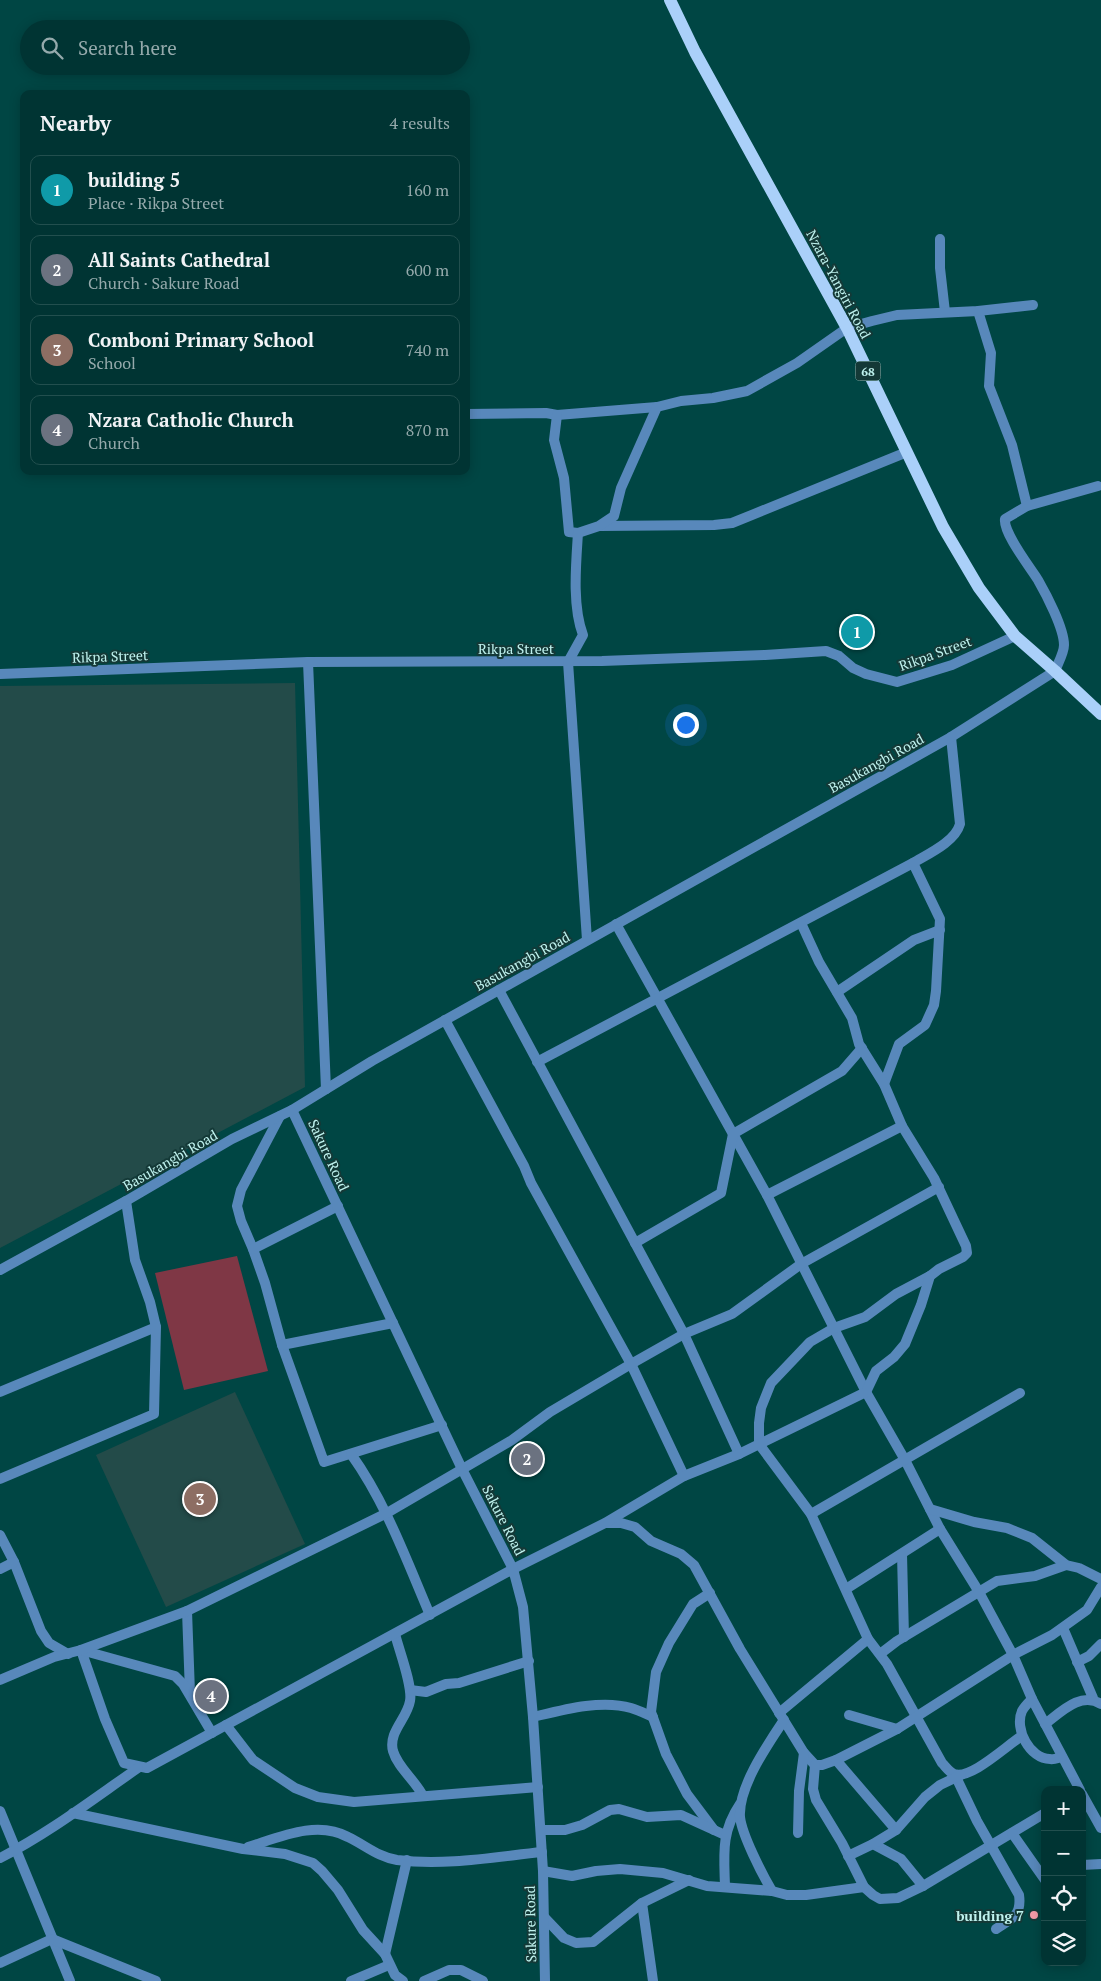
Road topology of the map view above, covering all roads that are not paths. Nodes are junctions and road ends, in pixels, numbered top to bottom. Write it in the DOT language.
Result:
graph roads {
  1 [pos="670,0"];
  2 [pos="940,239"];
  3 [pos="1033,305"];
  4 [pos="978,311"];
  5 [pos="946,312"];
  6 [pos="847,328"];
  7 [pos="657,407"];
  8 [pos="470,414"];
  9 [pos="557,415"];
  10 [pos="907,452"];
  11 [pos="1098,486"];
  12 [pos="1027,506"];
  13 [pos="599,526"];
  14 [pos="578,533"];
  15 [pos="1015,636"];
  16 [pos="308,662"];
  17 [pos="568,662"];
  18 [pos="1056,671"];
  19 [pos="0,674"];
  20 [pos="1101,714"];
  21 [pos="951,737"];
  22 [pos="913,863"];
  23 [pos="800,923"];
  24 [pos="616,924"];
  25 [pos="940,930"];
  26 [pos="587,940"];
  27 [pos="499,990"];
  28 [pos="837,992"];
  29 [pos="658,999"];
  30 [pos="445,1020"];
  31 [pos="862,1048"];
  32 [pos="537,1062"];
  33 [pos="884,1084"];
  34 [pos="326,1089"];
  35 [pos="292,1110"];
  36 [pos="280,1116"];
  37 [pos="902,1126"];
  38 [pos="733,1134"];
  39 [pos="939,1187"];
  40 [pos="767,1195"];
  41 [pos="126,1201"];
  42 [pos="338,1206"];
  43 [pos="635,1243"];
  44 [pos="253,1249"];
  45 [pos="802,1264"];
  46 [pos="0,1270"];
  47 [pos="930,1276"];
  48 [pos="393,1323"];
  49 [pos="156,1327"];
  50 [pos="834,1328"];
  51 [pos="684,1334"];
  52 [pos="282,1344"];
  53 [pos="631,1364"];
  54 [pos="0,1392"];
  55 [pos="866,1392"];
  56 [pos="1020,1393"];
  57 [pos="442,1425"];
  58 [pos="759,1444"];
  59 [pos="351,1454"];
  60 [pos="739,1454"];
  61 [pos="905,1460"];
  62 [pos="462,1469"];
  63 [pos="684,1476"];
  64 [pos="0,1478"];
  65 [pos="930,1509"];
  66 [pos="387,1513"];
  67 [pos="811,1514"];
  68 [pos="606,1523"];
  69 [pos="940,1529"];
  70 [pos="0,1535"];
  71 [pos="902,1554"];
  72 [pos="14,1562"];
  73 [pos="1066,1565"];
  74 [pos="0,1569"];
  75 [pos="513,1570"];
  76 [pos="1101,1579"];
  77 [pos="1101,1587"];
  78 [pos="846,1589"];
  79 [pos="979,1592"];
  80 [pos="710,1593"];
  81 [pos="187,1611"];
  82 [pos="430,1615"];
  83 [pos="1062,1628"];
  84 [pos="395,1634"];
  85 [pos="904,1637"];
  86 [pos="868,1639"];
  87 [pos="1101,1644"];
  88 [pos="80,1650"];
  89 [pos="68,1654"];
  90 [pos="880,1654"];
  91 [pos="1013,1655"];
  92 [pos="529,1661"];
  93 [pos="1077,1662"];
  94 [pos="0,1680"];
  95 [pos="410,1690"];
  96 [pos="190,1696"];
  97 [pos="1032,1699"];
  98 [pos="1097,1701"];
  99 [pos="849,1715"];
  100 [pos="653,1717"];
  101 [pos="782,1717"];
  102 [pos="918,1717"];
  103 [pos="533,1718"];
  104 [pos="1045,1724"];
  105 [pos="226,1725"];
  106 [pos="897,1729"];
  107 [pos="212,1733"];
  108 [pos="1022,1736"];
  109 [pos="804,1753"];
  110 [pos="1062,1757"];
  111 [pos="836,1760"];
  112 [pos="815,1765"];
  113 [pos="138,1768"];
  114 [pos="959,1776"];
  115 [pos="1078,1786"];
  116 [pos="538,1787"];
  117 [pos="423,1796"];
  118 [pos="1086,1801"];
  119 [pos="741,1803"];
  120 [pos="0,1811"];
  121 [pos="73,1813"];
  122 [pos="1041,1815"];
  123 [pos="1101,1828"];
  124 [pos="541,1830"];
  125 [pos="714,1830"];
  126 [pos="896,1830"];
  127 [pos="798,1833"];
  128 [pos="1012,1833"];
  129 [pos="725,1835"];
  130 [pos="873,1844"];
  131 [pos="991,1846"];
  132 [pos="243,1849"];
  133 [pos="17,1850"];
  134 [pos="542,1852"];
  135 [pos="848,1856"];
  136 [pos="0,1858"];
  137 [pos="407,1860"];
  138 [pos="1101,1864"];
  139 [pos="1086,1865"];
  140 [pos="543,1871"];
  141 [pos="1042,1876"];
  142 [pos="689,1880"];
  143 [pos="725,1886"];
  144 [pos="922,1886"];
  145 [pos="864,1887"];
  146 [pos="772,1890"];
  147 [pos="642,1902"];
  148 [pos="544,1917"];
  149 [pos="996,1929"];
  150 [pos="52,1938"];
  151 [pos="385,1954"];
  152 [pos="0,1962"];
  153 [pos="389,1964"];
  154 [pos="70,1981"];
  155 [pos="156,1981"];
  156 [pos="351,1981"];
  157 [pos="403,1981"];
  158 [pos="424,1981"];
  159 [pos="483,1981"];
  160 [pos="545,1981"];
  161 [pos="653,1981"];
  1 -- 6 [label="main road, Nzara-Yangiri Road / 68"];
  2 -- 5 [label="street"];
  3 -- 4 [label="street"];
  4 -- 5 [label="street"];
  4 -- 12 [label="street"];
  5 -- 6 [label="street"];
  6 -- 7 [label="street"];
  6 -- 10 [label="main road, Nzara-Yangiri Road / 68"];
  7 -- 9 [label="street"];
  7 -- 13 [label="street"];
  8 -- 9 [label="street"];
  9 -- 14 [label="street"];
  10 -- 13 [label="street"];
  10 -- 15 [label="main road, Nzara-Yangiri Road / 68"];
  11 -- 12 [label="street"];
  12 -- 18 [label="street"];
  13 -- 14 [label="street"];
  14 -- 17 [label="street"];
  15 -- 17 [label="street, Rikpa Street"];
  15 -- 18 [label="main road, Nzara-Yangiri Road / 68"];
  16 -- 17 [label="street, Rikpa Street"];
  16 -- 19 [label="street, Rikpa Street"];
  16 -- 34 [label="street"];
  17 -- 26 [label="street"];
  18 -- 20 [label="main road, Nzara-Yangiri Road / 68"];
  18 -- 21 [label="street, Basukangbi Road"];
  21 -- 22 [label="street"];
  21 -- 24 [label="street, Basukangbi Road"];
  22 -- 23 [label="street"];
  22 -- 25 [label="street"];
  23 -- 28 [label="street"];
  23 -- 29 [label="street"];
  24 -- 26 [label="street, Basukangbi Road"];
  24 -- 29 [label="street"];
  25 -- 28 [label="street"];
  25 -- 33 [label="street"];
  26 -- 27 [label="street, Basukangbi Road"];
  27 -- 30 [label="street, Basukangbi Road"];
  27 -- 32 [label="street"];
  28 -- 31 [label="street"];
  29 -- 32 [label="street"];
  29 -- 38 [label="street"];
  30 -- 34 [label="street, Basukangbi Road"];
  30 -- 53 [label="street"];
  31 -- 33 [label="street"];
  31 -- 38 [label="street"];
  32 -- 43 [label="street"];
  33 -- 37 [label="street"];
  34 -- 35 [label="street, Basukangbi Road"];
  35 -- 36 [label="street, Basukangbi Road"];
  35 -- 42 [label="street, Sakure Road"];
  36 -- 41 [label="street, Basukangbi Road"];
  36 -- 44 [label="street"];
  37 -- 39 [label="street"];
  37 -- 40 [label="street"];
  38 -- 40 [label="street"];
  38 -- 43 [label="street"];
  39 -- 45 [label="street"];
  39 -- 47 [label="street"];
  40 -- 45 [label="street"];
  41 -- 46 [label="street, Basukangbi Road"];
  41 -- 49 [label="street"];
  42 -- 44 [label="street"];
  42 -- 48 [label="street, Sakure Road"];
  43 -- 51 [label="street"];
  44 -- 52 [label="street"];
  45 -- 50 [label="street"];
  45 -- 51 [label="street"];
  47 -- 50 [label="street"];
  47 -- 55 [label="street"];
  48 -- 52 [label="street"];
  48 -- 57 [label="street, Sakure Road"];
  49 -- 54 [label="street"];
  49 -- 64 [label="street"];
  50 -- 55 [label="street"];
  50 -- 58 [label="street"];
  51 -- 53 [label="street"];
  51 -- 60 [label="street"];
  52 -- 59 [label="street"];
  53 -- 62 [label="street"];
  53 -- 63 [label="street"];
  55 -- 58 [label="street"];
  55 -- 61 [label="street"];
  56 -- 61 [label="street"];
  57 -- 59 [label="street"];
  57 -- 62 [label="street, Sakure Road"];
  58 -- 60 [label="street"];
  58 -- 67 [label="street"];
  59 -- 66 [label="street"];
  60 -- 63 [label="street"];
  61 -- 65 [label="street"];
  61 -- 67 [label="street"];
  62 -- 66 [label="street"];
  62 -- 75 [label="street, Sakure Road"];
  63 -- 68 [label="street"];
  65 -- 69 [label="street"];
  65 -- 73 [label="street"];
  66 -- 81 [label="street"];
  66 -- 82 [label="street"];
  67 -- 78 [label="street"];
  68 -- 75 [label="street"];
  68 -- 80 [label="street"];
  69 -- 71 [label="street"];
  69 -- 79 [label="street"];
  70 -- 72 [label="street"];
  71 -- 78 [label="street"];
  71 -- 85 [label="street"];
  72 -- 74 [label="street"];
  72 -- 89 [label="street"];
  73 -- 76 [label="street"];
  73 -- 79 [label="street"];
  75 -- 82 [label="street"];
  75 -- 92 [label="street, Sakure Road"];
  77 -- 83 [label="street"];
  78 -- 86 [label="street"];
  79 -- 85 [label="street"];
  79 -- 91 [label="street"];
  80 -- 100 [label="street"];
  80 -- 101 [label="street"];
  81 -- 88 [label="street"];
  81 -- 96 [label="street"];
  82 -- 84 [label="street"];
  83 -- 91 [label="street"];
  83 -- 93 [label="street"];
  84 -- 95 [label="street"];
  84 -- 105 [label="street"];
  85 -- 90 [label="street"];
  86 -- 90 [label="street"];
  86 -- 101 [label="street"];
  87 -- 93 [label="street"];
  88 -- 89 [label="street"];
  88 -- 96 [label="street"];
  88 -- 113 [label="street"];
  89 -- 94 [label="street"];
  90 -- 102 [label="street"];
  91 -- 97 [label="street"];
  91 -- 102 [label="street"];
  92 -- 95 [label="street"];
  92 -- 103 [label="street, Sakure Road"];
  93 -- 98 [label="street"];
  95 -- 117 [label="street"];
  96 -- 107 [label="street"];
  97 -- 104 [label="street"];
  97 -- 108 [label="street"];
  98 -- 104 [label="street"];
  99 -- 106 [label="street"];
  100 -- 103 [label="street"];
  100 -- 125 [label="street"];
  101 -- 109 [label="street"];
  101 -- 119 [label="street"];
  102 -- 106 [label="street"];
  102 -- 114 [label="street"];
  103 -- 116 [label="street, Sakure Road"];
  104 -- 110 [label="street"];
  105 -- 107 [label="street"];
  105 -- 117 [label="street"];
  106 -- 111 [label="street"];
  107 -- 113 [label="street"];
  108 -- 110 [label="street"];
  108 -- 114 [label="street"];
  109 -- 112 [label="street"];
  109 -- 127 [label="street"];
  110 -- 115 [label="street"];
  111 -- 112 [label="street"];
  111 -- 126 [label="street"];
  112 -- 135 [label="street"];
  113 -- 121 [label="street"];
  114 -- 126 [label="street"];
  114 -- 131 [label="street"];
  116 -- 117 [label="street"];
  116 -- 124 [label="street, Sakure Road"];
  118 -- 123 [label="street"];
  119 -- 129 [label="street"];
  119 -- 146 [label="street"];
  120 -- 133 [label="street"];
  121 -- 132 [label="street"];
  121 -- 133 [label="street"];
  122 -- 128 [label="street"];
  124 -- 125 [label="street"];
  124 -- 134 [label="street, Sakure Road"];
  125 -- 129 [label="street"];
  126 -- 130 [label="street"];
  128 -- 131 [label="street"];
  128 -- 141 [label="street"];
  129 -- 143 [label="street"];
  130 -- 135 [label="street"];
  130 -- 144 [label="street"];
  131 -- 144 [label="street"];
  131 -- 149 [label="street"];
  132 -- 137 [label="street"];
  132 -- 151 [label="street"];
  133 -- 136 [label="street"];
  133 -- 150 [label="street"];
  134 -- 137 [label="street"];
  134 -- 140 [label="street, Sakure Road"];
  135 -- 145 [label="street"];
  137 -- 151 [label="street"];
  138 -- 139 [label="street"];
  140 -- 142 [label="street"];
  140 -- 148 [label="street, Sakure Road"];
  142 -- 143 [label="street"];
  142 -- 147 [label="street"];
  143 -- 146 [label="street"];
  144 -- 145 [label="street"];
  145 -- 146 [label="street"];
  147 -- 148 [label="street"];
  147 -- 161 [label="street"];
  148 -- 160 [label="street, Sakure Road"];
  150 -- 152 [label="street"];
  150 -- 154 [label="street"];
  150 -- 155 [label="street"];
  151 -- 153 [label="street"];
  153 -- 156 [label="street"];
  153 -- 157 [label="street"];
  158 -- 159 [label="street"];
}
